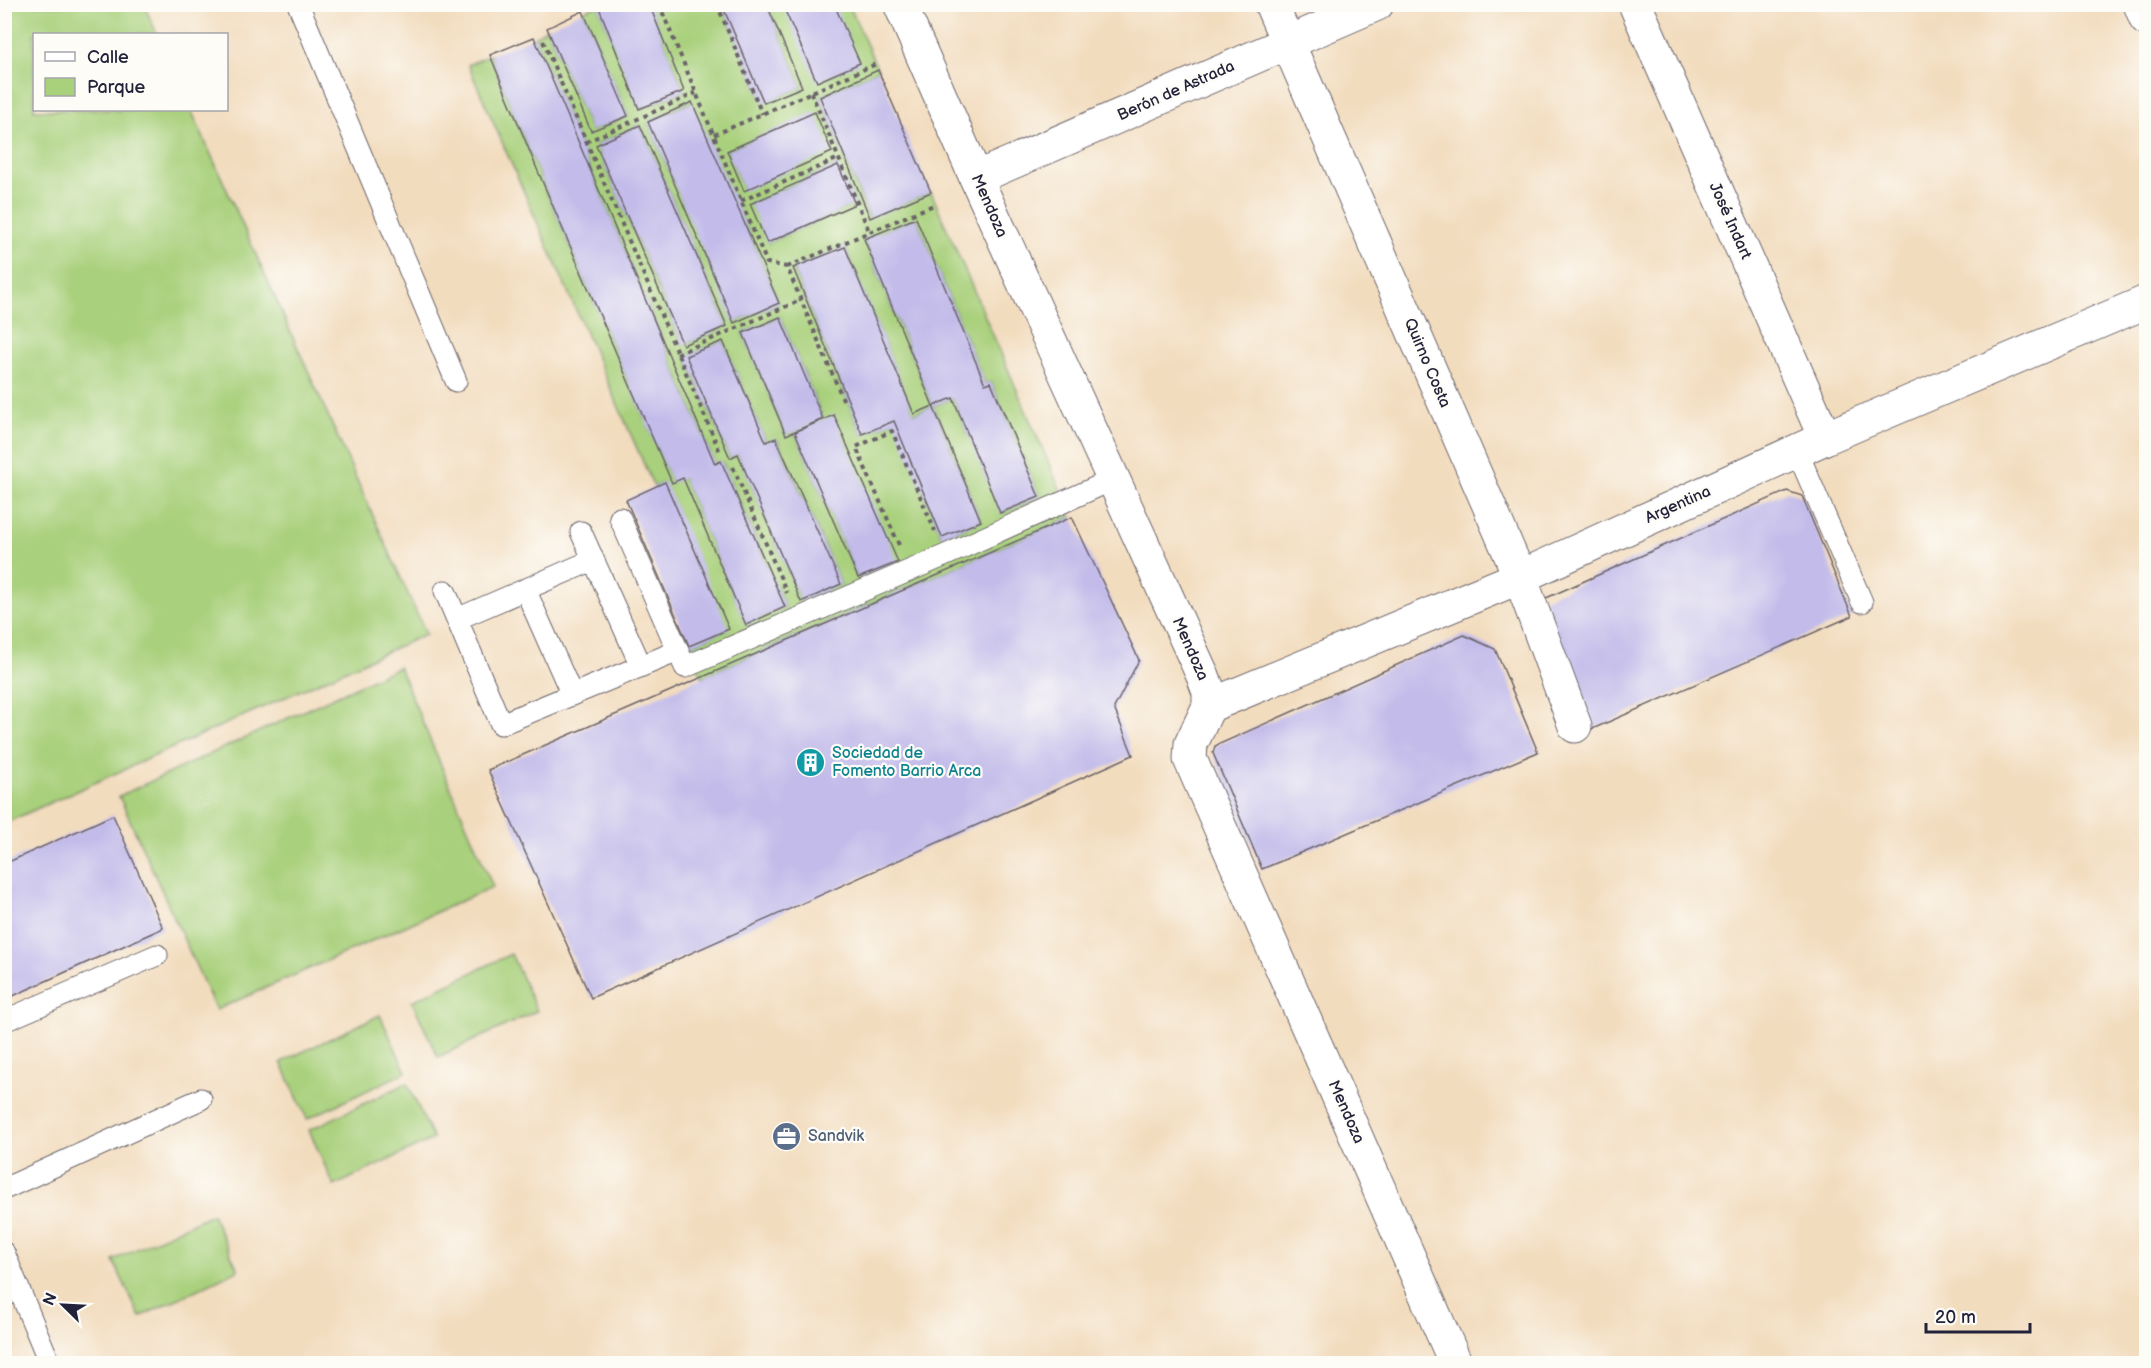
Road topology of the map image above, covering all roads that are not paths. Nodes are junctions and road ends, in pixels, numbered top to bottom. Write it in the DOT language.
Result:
graph roads {
  1 [pos="298,4"];
  2 [pos="900,4"];
  3 [pos="1271,4"];
  4 [pos="1377,4"];
  5 [pos="1635,4"];
  6 [pos="2140,4"];
  7 [pos="2146,19"];
  8 [pos="1288,42"];
  9 [pos="976,178"];
  10 [pos="2146,302"];
  11 [pos="456,381"];
  12 [pos="1811,444"];
  13 [pos="1112,480"];
  14 [pos="620,518"];
  15 [pos="580,532"];
  16 [pos="593,560"];
  17 [pos="1520,577"];
  18 [pos="525,590"];
  19 [pos="445,591"];
  20 [pos="1862,602"];
  21 [pos="457,619"];
  22 [pos="678,651"];
  23 [pos="641,666"];
  24 [pos="572,695"];
  25 [pos="1209,706"];
  26 [pos="1575,726"];
  27 [pos="157,955"];
  28 [pos="4,1021"];
  29 [pos="201,1099"];
  30 [pos="4,1189"];
  31 [pos="4,1253"];
  32 [pos="50,1364"];
  33 [pos="1456,1364"];
  1 -- 11 [label="lane"];
  2 -- 9 [label="street, Mendoza"];
  3 -- 8 [label="street, Quirno Costa"];
  4 -- 8 [label="street, Berón de Astrada"];
  5 -- 12 [label="street, José Indart"];
  6 -- 7 [label="street"];
  8 -- 9 [label="street, Berón de Astrada"];
  8 -- 17 [label="street, Quirno Costa"];
  9 -- 13 [label="street, Mendoza"];
  10 -- 12 [label="street, Argentina"];
  12 -- 17 [label="street, Argentina"];
  12 -- 20 [label="lane"];
  13 -- 22 [label="lane"];
  13 -- 25 [label="street, Mendoza"];
  14 -- 22 [label="lane"];
  15 -- 16 [label="lane"];
  16 -- 18 [label="lane"];
  16 -- 23 [label="lane"];
  17 -- 25 [label="street, Argentina"];
  17 -- 26 [label="street, Quirno Costa"];
  18 -- 21 [label="lane"];
  18 -- 24 [label="lane"];
  19 -- 21 [label="lane"];
  21 -- 24 [label="lane"];
  22 -- 23 [label="lane"];
  23 -- 24 [label="lane"];
  25 -- 33 [label="street, Mendoza"];
  27 -- 28 [label="lane"];
  29 -- 30 [label="lane"];
  31 -- 32 [label="lane"];
}
